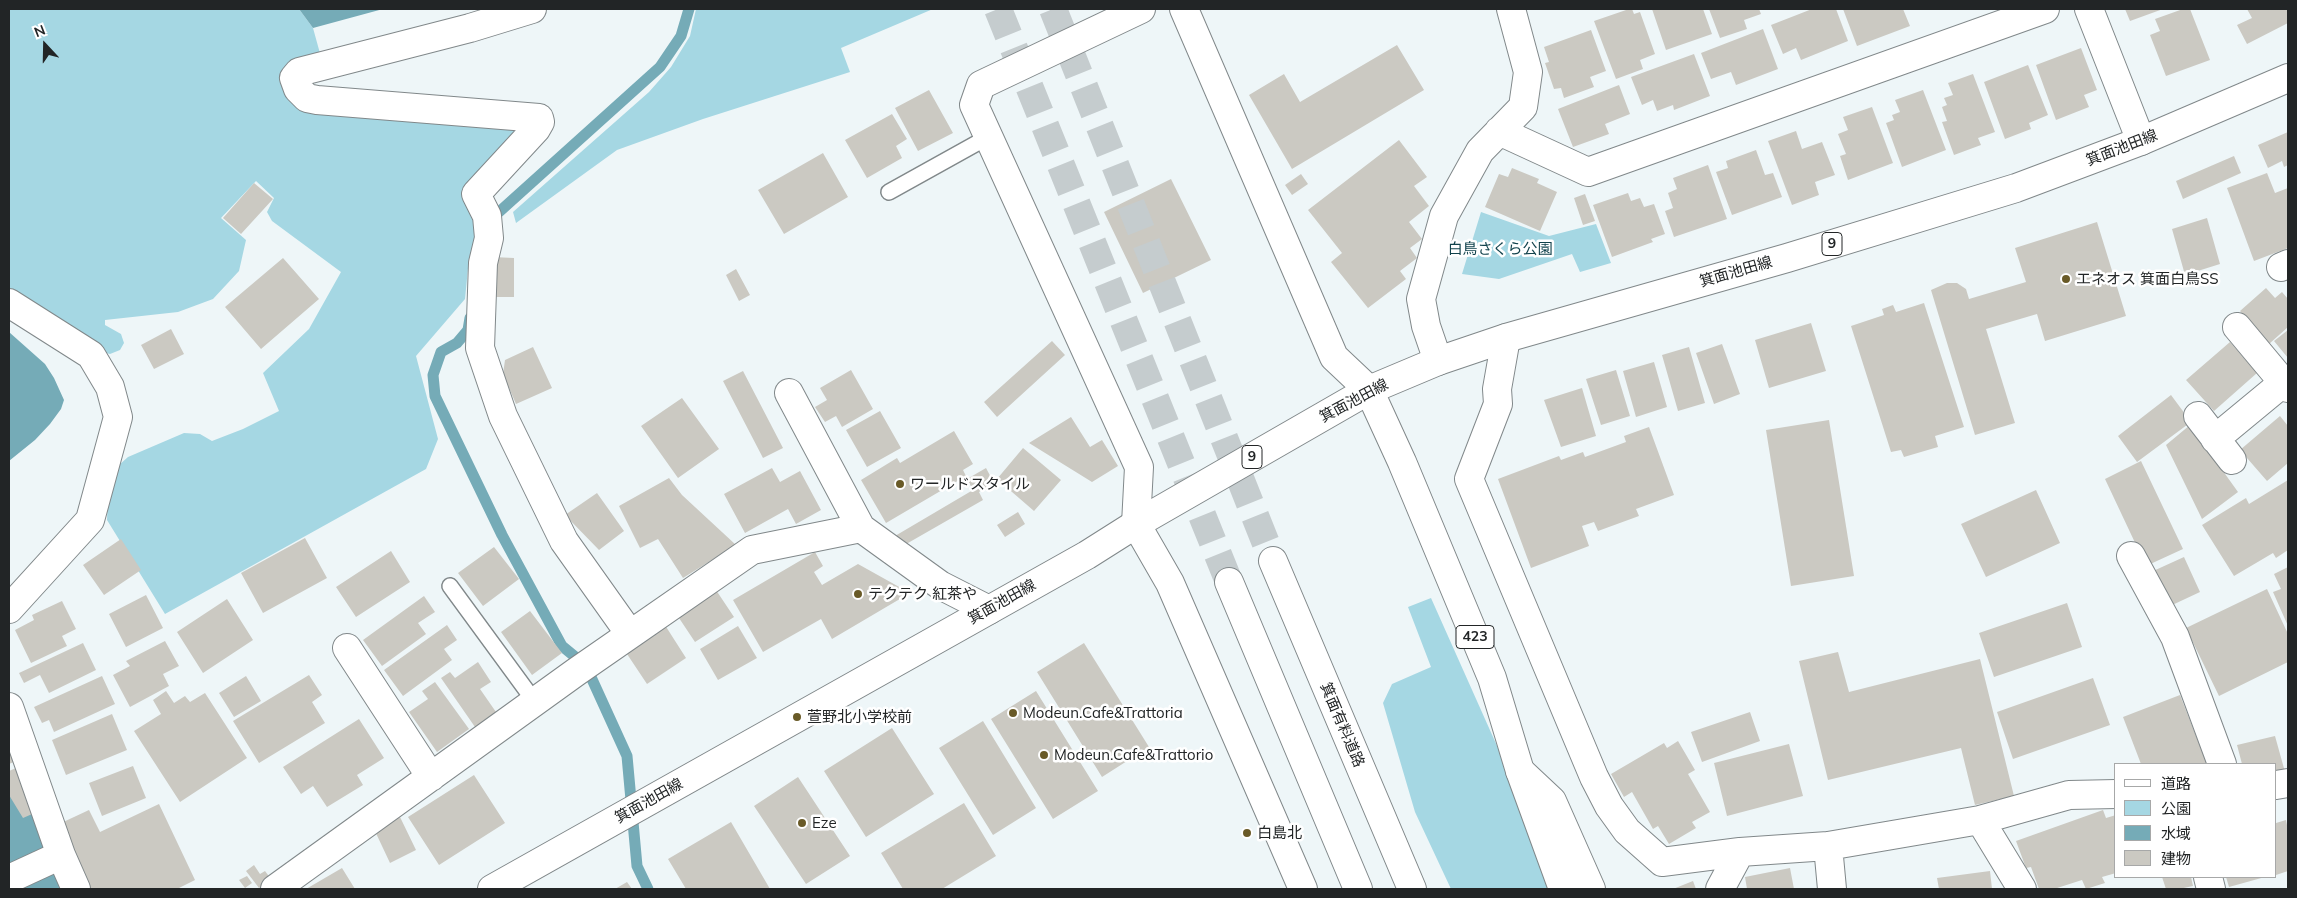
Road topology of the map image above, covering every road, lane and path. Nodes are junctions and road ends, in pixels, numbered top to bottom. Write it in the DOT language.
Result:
graph roads {
  1 [pos="532,9"];
  2 [pos="1141,9"];
  3 [pos="1184,9"];
  4 [pos="1511,9"];
  5 [pos="2045,9"];
  6 [pos="2089,9"];
  7 [pos="2288,78"];
  8 [pos="1496,133"];
  9 [pos="988,137"];
  10 [pos="2141,142"];
  11 [pos="889,192"];
  12 [pos="9,303"];
  13 [pos="2238,327"];
  14 [pos="1506,338"];
  15 [pos="1438,360"];
  16 [pos="2286,385"];
  17 [pos="1369,390"];
  18 [pos="789,393"];
  19 [pos="2198,416"];
  20 [pos="2215,439"];
  21 [pos="2232,460"];
  22 [pos="1136,524"];
  23 [pos="860,528"];
  24 [pos="2131,556"];
  25 [pos="1274,561"];
  26 [pos="1229,582"];
  27 [pos="450,586"];
  28 [pos="9,609"];
  29 [pos="989,610"];
  30 [pos="630,634"];
  31 [pos="347,648"];
  32 [pos="535,702"];
  33 [pos="9,707"];
  34 [pos="2222,763"];
  35 [pos="1520,771"];
  36 [pos="431,777"];
  37 [pos="2114,794"];
  38 [pos="1980,820"];
  39 [pos="1828,846"];
  40 [pos="1740,852"];
  41 [pos="54,857"];
  42 [pos="13,877"];
  43 [pos="76,889"];
  44 [pos="275,889"];
  45 [pos="492,889"];
  46 [pos="1303,889"];
  47 [pos="1358,889"];
  48 [pos="1412,889"];
  49 [pos="1564,889"];
  50 [pos="1591,889"];
  51 [pos="1720,889"];
  52 [pos="1832,889"];
  53 [pos="2022,889"];
  1 -- 30 [label="main road"];
  2 -- 9 [label="main road"];
  3 -- 17 [label="main road"];
  4 -- 8 [label="main road"];
  5 -- 8 [label="main road"];
  6 -- 10 [label="main road"];
  7 -- 10 [label="main road, 箕面池田線 / 9"];
  8 -- 15 [label="main road"];
  9 -- 11 [label="lane"];
  9 -- 22 [label="main road"];
  10 -- 14 [label="main road, 箕面池田線 / 9"];
  12 -- 28 [label="main road"];
  13 -- 16 [label="main road"];
  14 -- 15 [label="main road, 箕面池田線 / 9"];
  14 -- 40 [label="main road"];
  15 -- 17 [label="main road, 箕面池田線 / 9"];
  16 -- 20 [label="main road"];
  17 -- 22 [label="main road, 箕面池田線 / 9"];
  17 -- 35 [label="main road, 423"];
  18 -- 23 [label="main road"];
  19 -- 20 [label="main road"];
  20 -- 21 [label="main road"];
  22 -- 29 [label="main road, 箕面池田線 / 9"];
  22 -- 46 [label="main road"];
  23 -- 29 [label="main road"];
  23 -- 30 [label="main road"];
  24 -- 34 [label="main road"];
  25 -- 48 [label="main road, 箕面有料道路"];
  26 -- 47 [label="main road"];
  27 -- 32 [label="lane"];
  29 -- 45 [label="main road, 箕面池田線 / 9"];
  30 -- 32 [label="main road"];
  31 -- 36 [label="main road"];
  32 -- 36 [label="main road"];
  33 -- 41 [label="main road"];
  35 -- 49 [label="main road, 423"];
  35 -- 50 [label="main road"];
  36 -- 44 [label="main road"];
  37 -- 38 [label="main road"];
  38 -- 39 [label="main road"];
  38 -- 53 [label="main road"];
  39 -- 40 [label="main road"];
  39 -- 52 [label="main road"];
  40 -- 51 [label="main road"];
  41 -- 42 [label="main road"];
  41 -- 43 [label="main road"];
}
